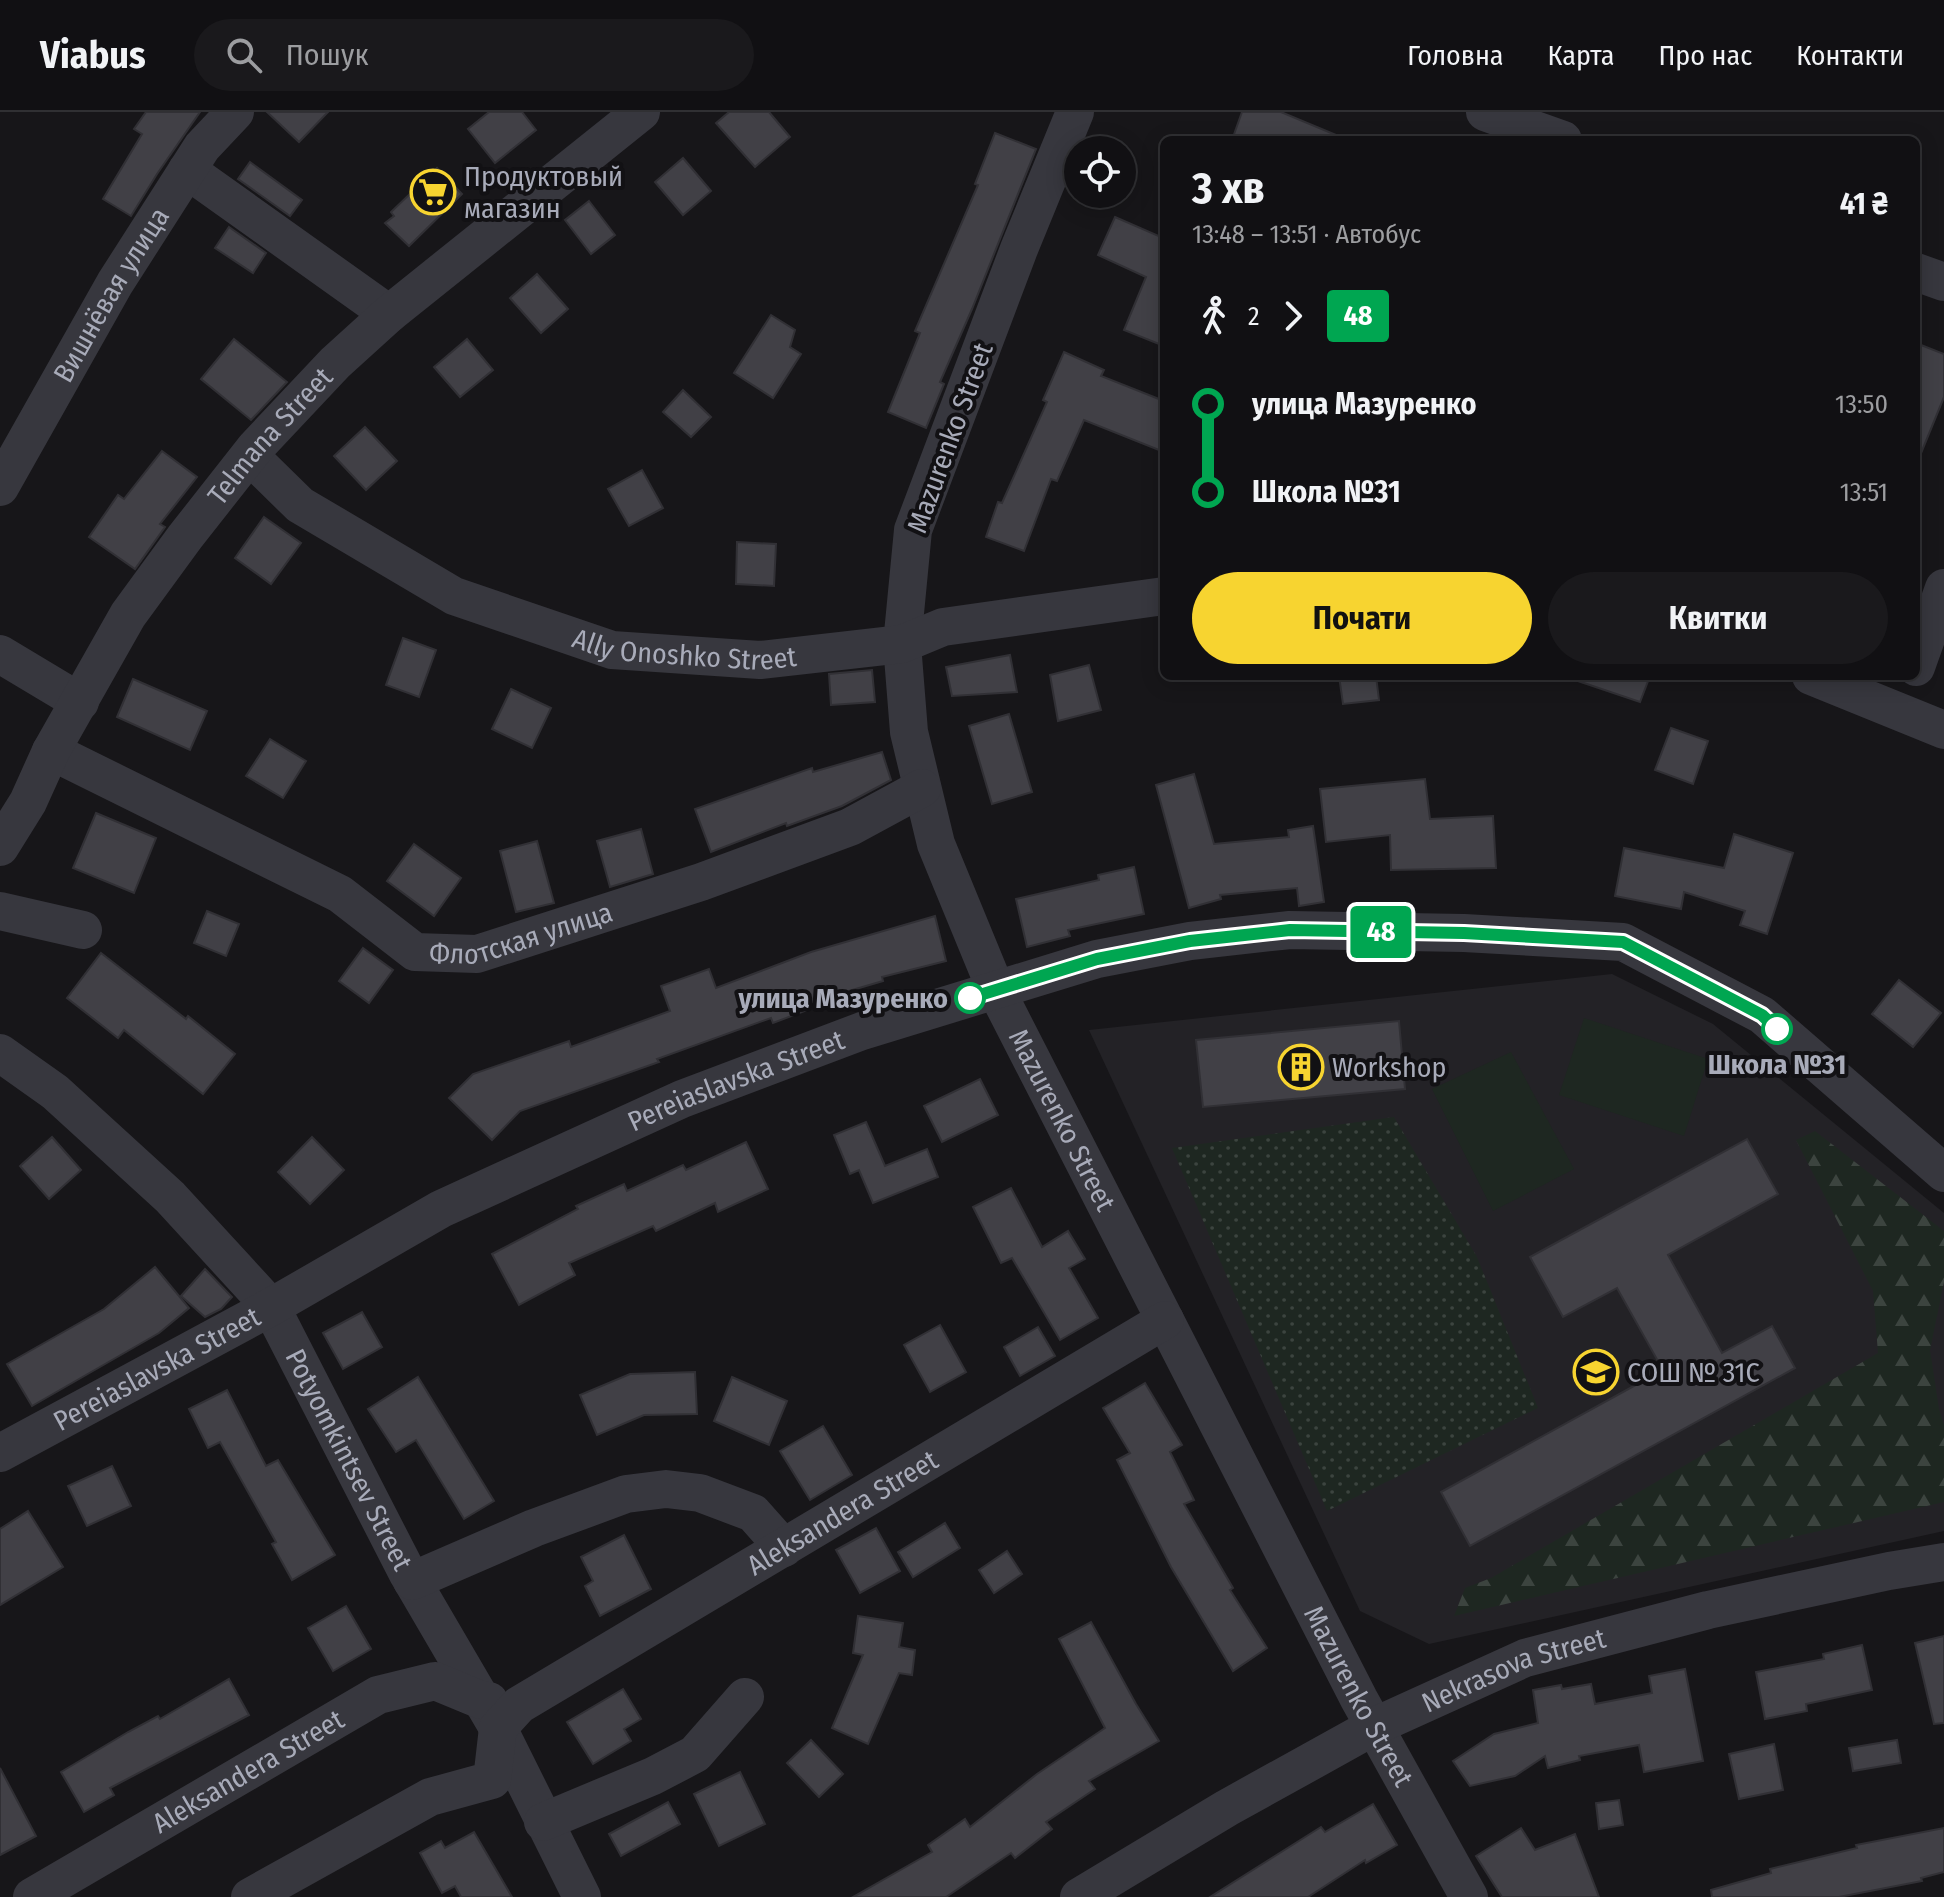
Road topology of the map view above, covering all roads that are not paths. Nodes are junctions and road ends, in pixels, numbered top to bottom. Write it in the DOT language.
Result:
graph roads {
  1 [pos="235,112"];
  2 [pos="641,112"];
  3 [pos="1075,112"];
  4 [pos="1485,112"];
  5 [pos="1550,136"];
  6 [pos="187,170"];
  7 [pos="1920,273"];
  8 [pos="1944,282"];
  9 [pos="389,314"];
  10 [pos="250,456"];
  11 [pos="0,487"];
  12 [pos="1944,588"];
  13 [pos="1160,597"];
  14 [pos="902,644"];
  15 [pos="0,654"];
  16 [pos="1920,656"];
  17 [pos="1821,680"];
  18 [pos="1912,680"];
  19 [pos="80,702"];
  20 [pos="1900,712"];
  21 [pos="1944,730"];
  22 [pos="51,751"];
  23 [pos="922,788"];
  24 [pos="0,847"];
  25 [pos="0,911"];
  26 [pos="83,930"];
  27 [pos="996,990"];
  28 [pos="0,1053"];
  29 [pos="1944,1173"];
  30 [pos="271,1307"];
  31 [pos="1165,1320"];
  32 [pos="0,1453"];
  33 [pos="784,1548"];
  34 [pos="1944,1562"];
  35 [pos="412,1581"];
  36 [pos="745,1697"];
  37 [pos="499,1711"];
  38 [pos="1373,1727"];
  39 [pos="543,1822"];
  40 [pos="32,1897"];
  41 [pos="250,1897"];
  42 [pos="582,1897"];
  43 [pos="1079,1897"];
  44 [pos="1469,1897"];
  1 -- 6 [label="street, Вишнёвая улица"];
  2 -- 9 [label="street, Telmana Street"];
  3 -- 14 [label="street, Mazurenko Street"];
  4 -- 5 [label="street"];
  6 -- 9 [label="street"];
  6 -- 11 [label="street, Вишнёвая улица"];
  7 -- 8 [label="street"];
  9 -- 10 [label="street, Telmana Street"];
  10 -- 14 [label="street, Ally Onoshko Street"];
  10 -- 19 [label="street, Telmana Street"];
  12 -- 16 [label="street"];
  13 -- 14 [label="street, Ally Onoshko Street"];
  14 -- 23 [label="street, Mazurenko Street"];
  15 -- 19 [label="street"];
  17 -- 20 [label="street"];
  18 -- 20 [label="street"];
  19 -- 22 [label="street, Telmana Street"];
  20 -- 21 [label="street"];
  22 -- 23 [label="street, Флотская улица"];
  22 -- 24 [label="street, Telmana Street"];
  23 -- 27 [label="street, Mazurenko Street"];
  25 -- 26 [label="street"];
  27 -- 29 [label="street, Pereiaslavska Street"];
  27 -- 30 [label="street, Pereiaslavska Street"];
  27 -- 31 [label="street, Mazurenko Street"];
  28 -- 30 [label="street, Potyomkintsev Street"];
  30 -- 32 [label="street, Pereiaslavska Street"];
  30 -- 35 [label="street, Potyomkintsev Street"];
  31 -- 33 [label="street, Aleksandera Street"];
  31 -- 38 [label="street, Mazurenko Street"];
  33 -- 35 [label="street"];
  33 -- 37 [label="street, Aleksandera Street"];
  34 -- 38 [label="street, Nekrasova Street"];
  35 -- 37 [label="street, Potyomkintsev Street"];
  36 -- 39 [label="street"];
  37 -- 39 [label="street, Potyomkintsev Street"];
  37 -- 40 [label="street, Aleksandera Street"];
  37 -- 41 [label="street"];
  38 -- 43 [label="street, Nekrasova Street"];
  38 -- 44 [label="street, Mazurenko Street"];
  39 -- 42 [label="street, Potyomkintsev Street"];
}
